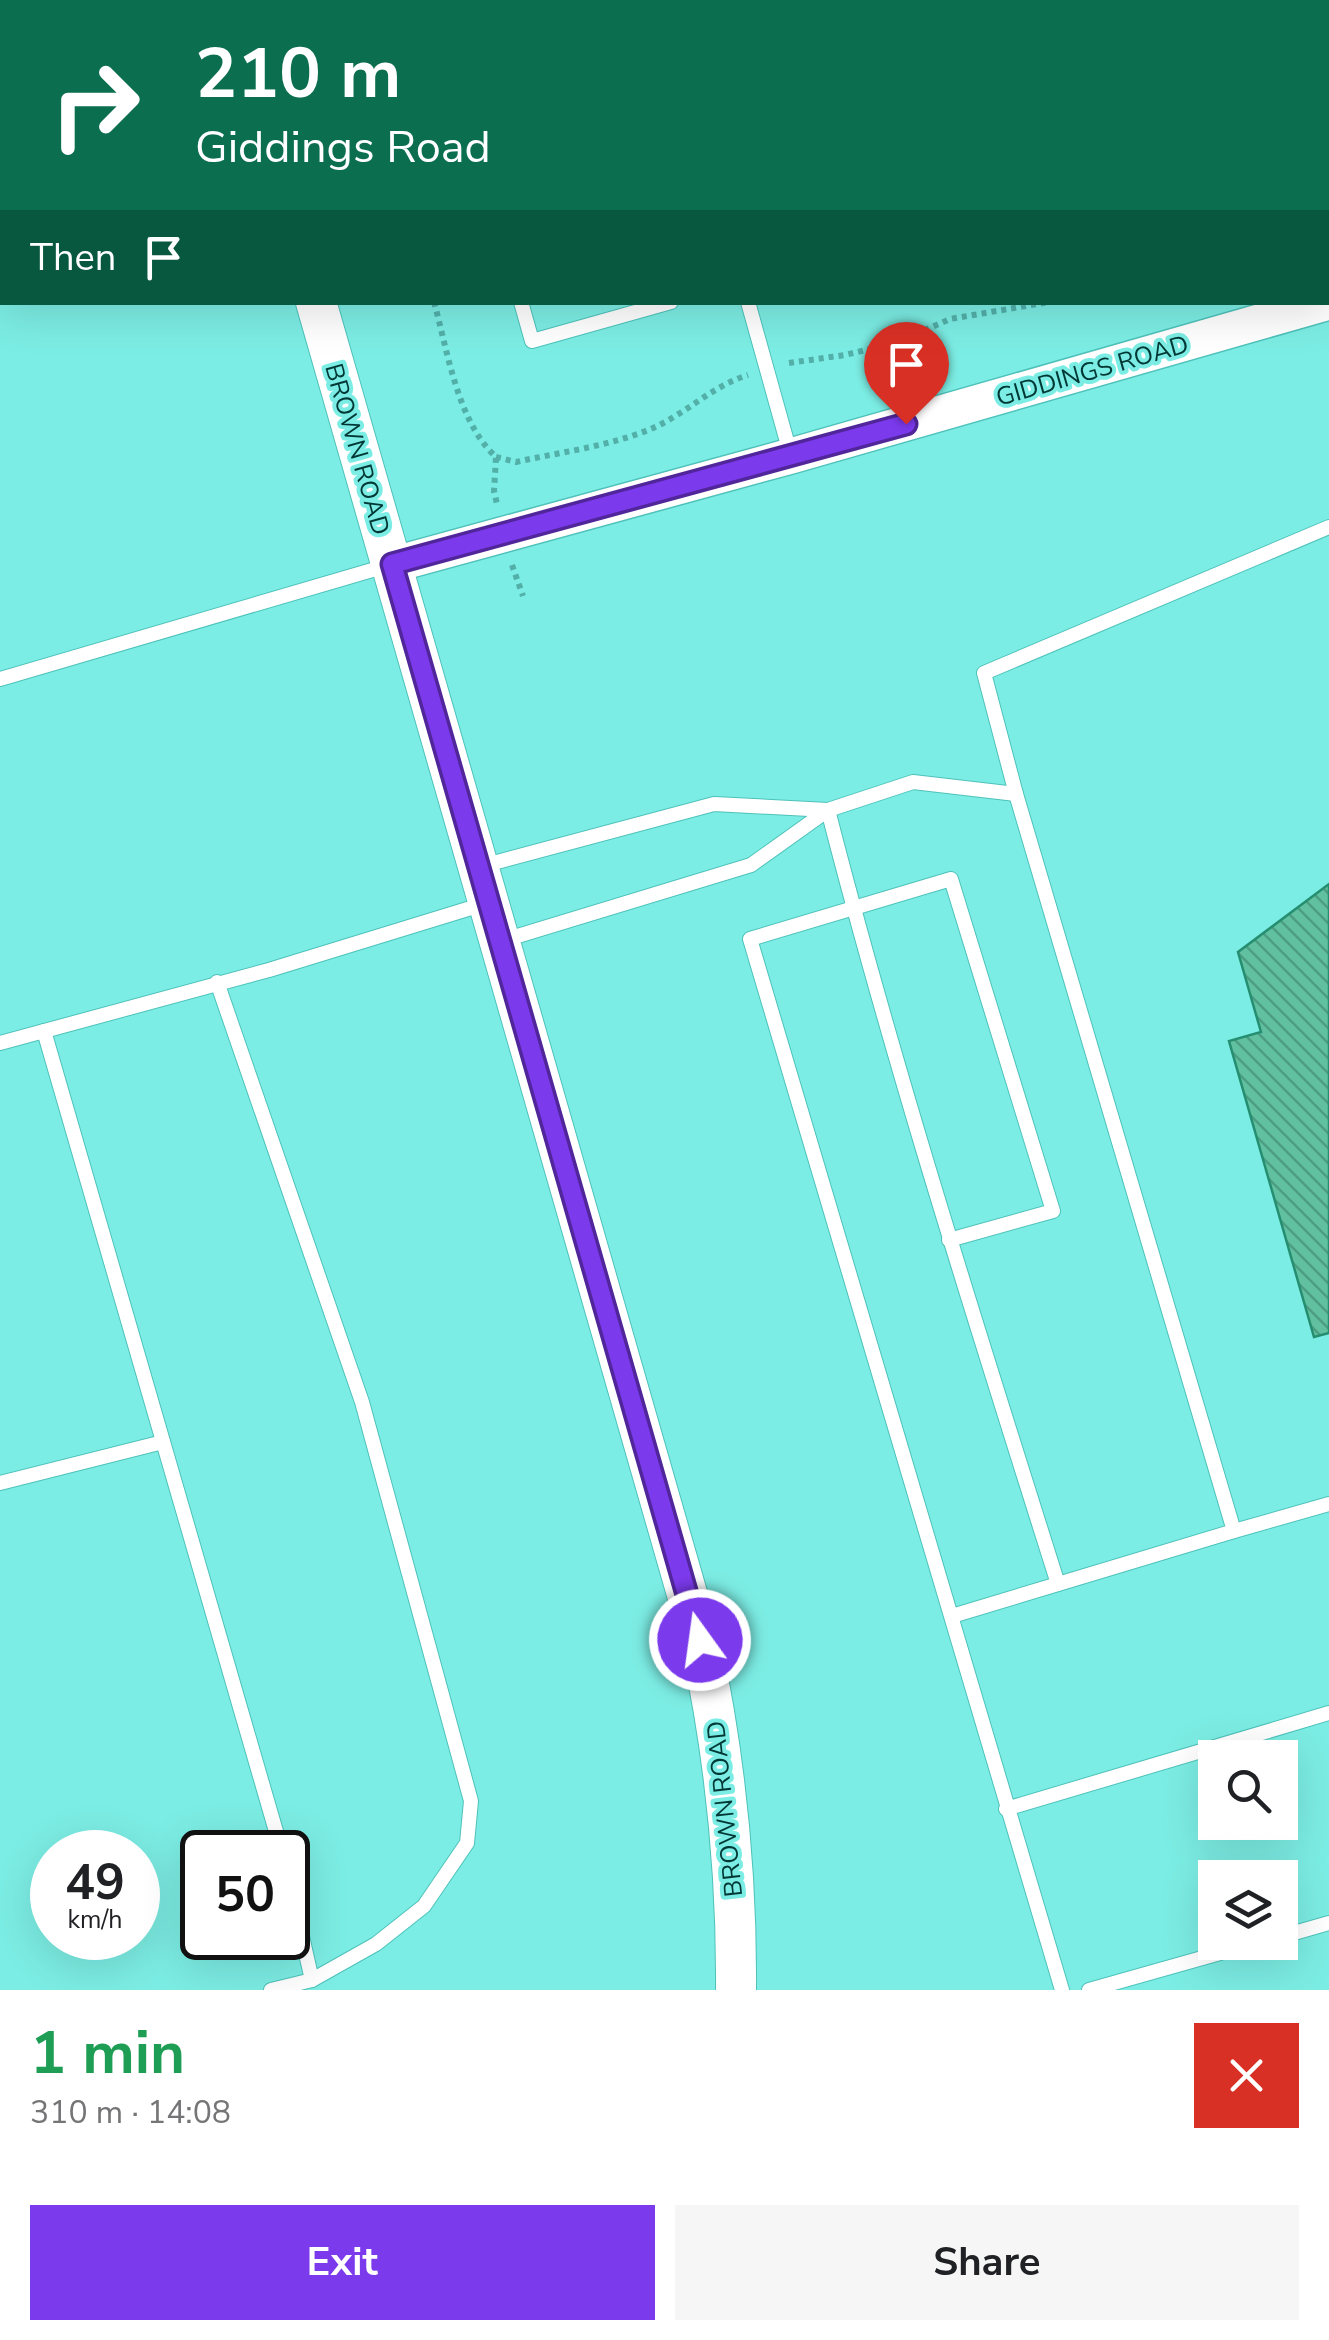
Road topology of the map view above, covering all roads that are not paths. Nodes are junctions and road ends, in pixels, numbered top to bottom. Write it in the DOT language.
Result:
graph roads {
  1 [pos="317,305"];
  2 [pos="522,305"];
  3 [pos="660,305"];
  4 [pos="749,305"];
  5 [pos="1319,305"];
  6 [pos="791,456"];
  7 [pos="1329,526"];
  8 [pos="392,564"];
  9 [pos="0,679"];
  10 [pos="1016,794"];
  11 [pos="828,810"];
  12 [pos="489,903"];
  13 [pos="853,908"];
  14 [pos="216,982"];
  15 [pos="44,1031"];
  16 [pos="0,1043"];
  17 [pos="950,1240"];
  18 [pos="163,1442"];
  19 [pos="0,1483"];
  20 [pos="1329,1504"];
  21 [pos="1234,1531"];
  22 [pos="1058,1584"];
  23 [pos="952,1616"];
  24 [pos="1329,1712"];
  25 [pos="1006,1809"];
  26 [pos="276,1830"];
  27 [pos="1329,1923"];
  28 [pos="1298,1931"];
  29 [pos="1198,1959"];
  30 [pos="307,1960"];
  31 [pos="312,1980"];
  32 [pos="271,1990"];
  33 [pos="736,1990"];
  34 [pos="1062,1990"];
  35 [pos="1088,1990"];
  1 -- 8 [label="main road, BROWN ROAD"];
  2 -- 3 [label="lane"];
  4 -- 6 [label="lane"];
  5 -- 6 [label="street, GIDDINGS ROAD"];
  6 -- 8 [label="street, GIDDINGS ROAD"];
  7 -- 10 [label="lane"];
  8 -- 9 [label="lane"];
  8 -- 12 [label="main road, BROWN ROAD"];
  10 -- 11 [label="lane"];
  10 -- 21 [label="lane"];
  11 -- 12 [label="lane"];
  11 -- 12 [label="lane"];
  11 -- 13 [label="lane"];
  12 -- 14 [label="lane"];
  12 -- 33 [label="main road, BROWN ROAD"];
  13 -- 17 [label="lane"];
  13 -- 17 [label="lane"];
  13 -- 23 [label="lane"];
  14 -- 15 [label="lane"];
  14 -- 31 [label="lane"];
  15 -- 16 [label="lane"];
  15 -- 18 [label="lane"];
  17 -- 22 [label="lane"];
  18 -- 19 [label="lane"];
  18 -- 26 [label="lane"];
  20 -- 21 [label="lane"];
  21 -- 22 [label="lane"];
  22 -- 23 [label="lane"];
  23 -- 25 [label="lane"];
  24 -- 25 [label="lane"];
  25 -- 34 [label="lane"];
  27 -- 28 [label="lane"];
  29 -- 35 [label="lane"];
  30 -- 31 [label="lane"];
  31 -- 32 [label="lane"];
}
